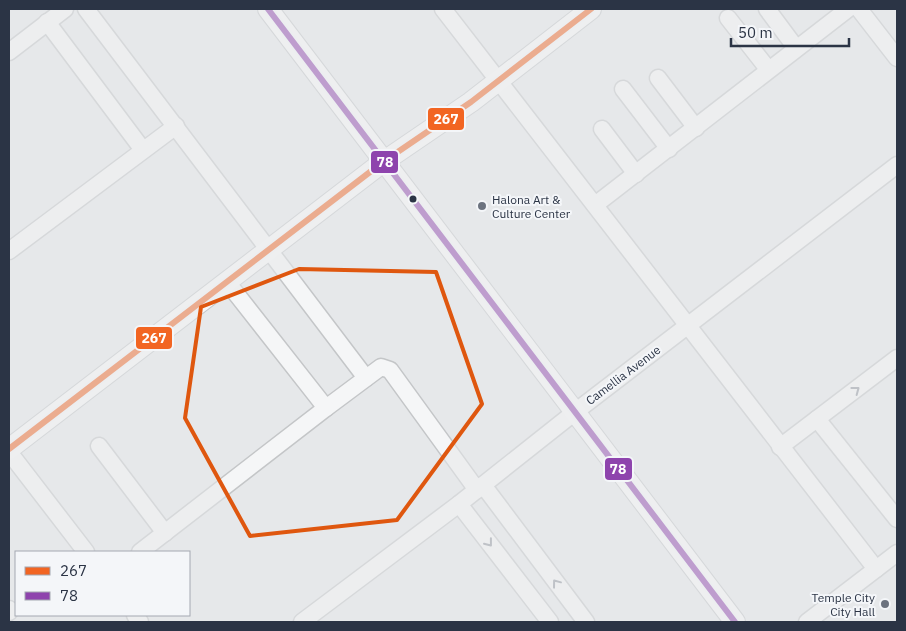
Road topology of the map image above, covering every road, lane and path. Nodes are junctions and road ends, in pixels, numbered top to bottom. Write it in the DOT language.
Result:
graph roads {
  1 [pos="65,9"];
  2 [pos="86,9"];
  3 [pos="268,9"];
  4 [pos="443,9"];
  5 [pos="590,9"];
  6 [pos="767,9"];
  7 [pos="848,9"];
  8 [pos="859,9"];
  9 [pos="728,18"];
  10 [pos="47,22"];
  11 [pos="796,48"];
  12 [pos="9,52"];
  13 [pos="897,58"];
  14 [pos="768,69"];
  15 [pos="658,78"];
  16 [pos="498,81"];
  17 [pos="623,89"];
  18 [pos="176,126"];
  19 [pos="696,128"];
  20 [pos="602,129"];
  21 [pos="669,149"];
  22 [pos="143,150"];
  23 [pos="383,162"];
  24 [pos="897,165"];
  25 [pos="636,174"];
  26 [pos="595,205"];
  27 [pos="9,251"];
  28 [pos="267,251"];
  29 [pos="227,282"];
  30 [pos="688,326"];
  31 [pos="897,358"];
  32 [pos="366,378"];
  33 [pos="326,408"];
  34 [pos="575,412"];
  35 [pos="817,419"];
  36 [pos="99,446"];
  37 [pos="780,447"];
  38 [pos="9,451"];
  39 [pos="480,488"];
  40 [pos="459,504"];
  41 [pos="897,519"];
  42 [pos="165,533"];
  43 [pos="85,551"];
  44 [pos="141,551"];
  45 [pos="897,553"];
  46 [pos="876,569"];
  47 [pos="574,608"];
  48 [pos="302,622"];
  49 [pos="550,622"];
  50 [pos="556,622"];
  51 [pos="586,622"];
  52 [pos="735,622"];
  53 [pos="808,622"];
  1 -- 10 [label="street"];
  2 -- 18 [label="street"];
  3 -- 23 [label="main road"];
  4 -- 16 [label="street"];
  5 -- 16 [label="main road"];
  6 -- 11 [label="street"];
  7 -- 11 [label="street"];
  8 -- 13 [label="street"];
  9 -- 14 [label="street"];
  10 -- 12 [label="street"];
  10 -- 22 [label="street"];
  11 -- 14 [label="street"];
  14 -- 19 [label="street"];
  15 -- 19 [label="street"];
  16 -- 23 [label="main road"];
  16 -- 26 [label="street"];
  17 -- 21 [label="street"];
  18 -- 22 [label="street"];
  18 -- 28 [label="street"];
  19 -- 21 [label="street"];
  20 -- 25 [label="street"];
  21 -- 25 [label="street"];
  22 -- 27 [label="street"];
  23 -- 28 [label="main road"];
  23 -- 34 [label="main road"];
  24 -- 30 [label="street, Camellia Avenue"];
  25 -- 26 [label="street"];
  26 -- 30 [label="street"];
  28 -- 29 [label="main road"];
  28 -- 32 [label="street"];
  29 -- 33 [label="street"];
  29 -- 38 [label="main road"];
  30 -- 34 [label="street, Camellia Avenue"];
  30 -- 37 [label="street"];
  35 -- 31 [label="street, one-way"];
  32 -- 33 [label="street"];
  32 -- 39 [label="street"];
  33 -- 42 [label="street"];
  34 -- 39 [label="street, Camellia Avenue"];
  34 -- 52 [label="main road"];
  35 -- 37 [label="street"];
  35 -- 41 [label="street"];
  36 -- 42 [label="street"];
  37 -- 46 [label="street"];
  38 -- 43 [label="street"];
  39 -- 40 [label="street, Camellia Avenue"];
  47 -- 39 [label="street, one-way"];
  40 -- 48 [label="street, Camellia Avenue"];
  40 -- 49 [label="street, one-way"];
  42 -- 44 [label="street"];
  45 -- 46 [label="street"];
  46 -- 53 [label="street"];
  47 -- 50 [label="street"];
  47 -- 51 [label="street"];
}
